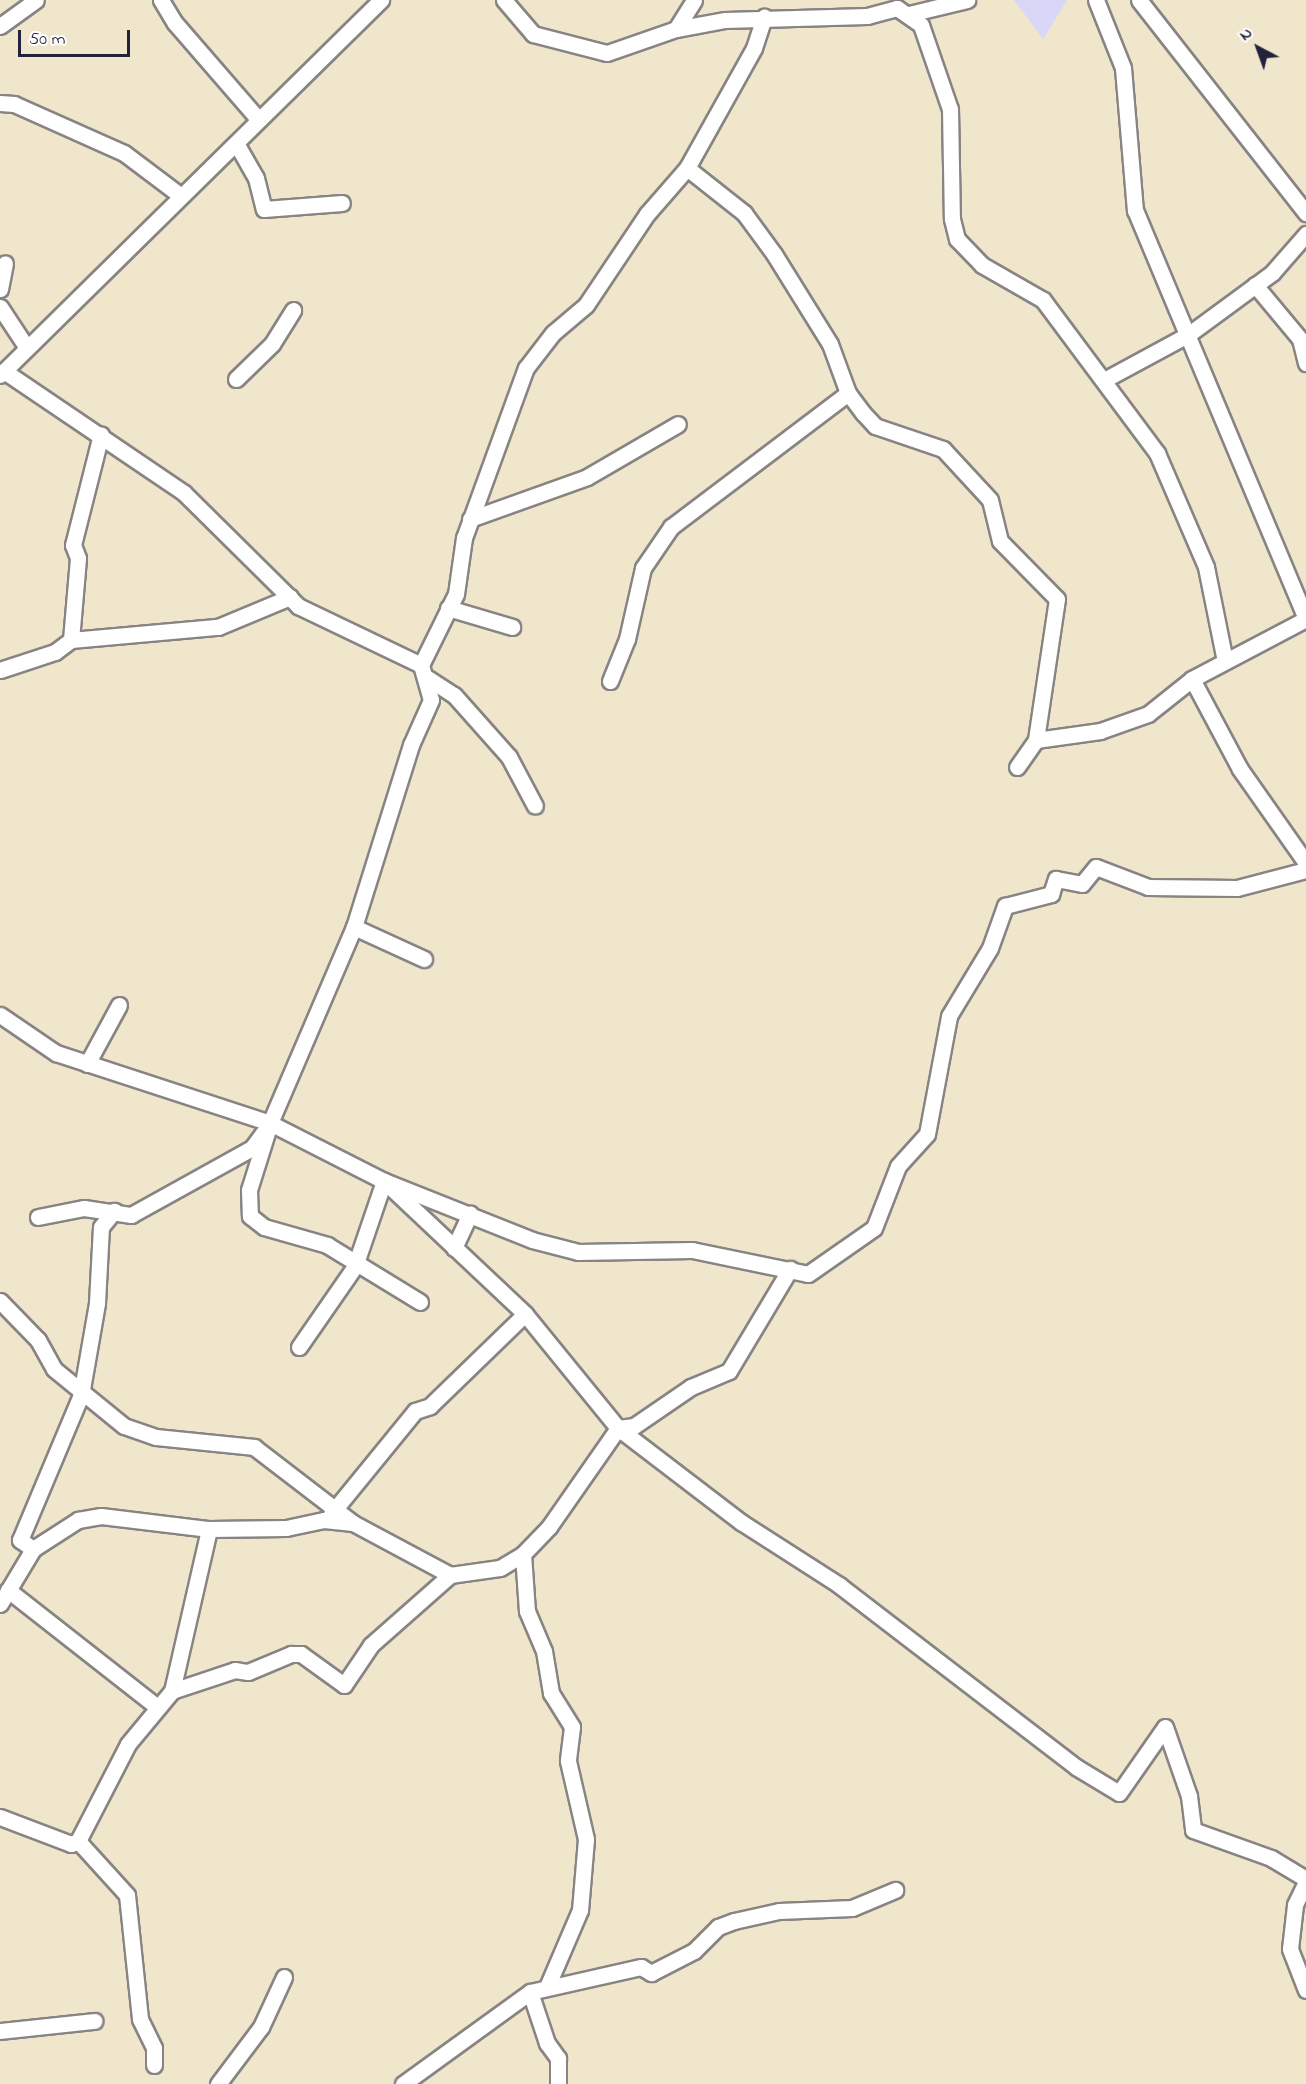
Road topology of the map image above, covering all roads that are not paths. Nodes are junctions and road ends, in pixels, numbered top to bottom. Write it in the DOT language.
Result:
graph roads {
  1 [pos="36,0"];
  2 [pos="161,0"];
  3 [pos="381,0"];
  4 [pos="504,0"];
  5 [pos="694,0"];
  6 [pos="967,0"];
  7 [pos="1096,0"];
  8 [pos="1139,0"];
  9 [pos="909,15"];
  10 [pos="764,17"];
  11 [pos="0,26"];
  12 [pos="676,29"];
  13 [pos="0,103"];
  14 [pos="259,120"];
  15 [pos="236,143"];
  16 [pos="687,168"];
  17 [pos="181,196"];
  18 [pos="342,203"];
  19 [pos="1306,213"];
  20 [pos="1306,234"];
  21 [pos="5,263"];
  22 [pos="1255,285"];
  23 [pos="0,289"];
  24 [pos="0,306"];
  25 [pos="293,310"];
  26 [pos="1189,334"];
  27 [pos="27,348"];
  28 [pos="1306,363"];
  29 [pos="2,373"];
  30 [pos="236,379"];
  31 [pos="1104,380"];
  32 [pos="848,393"];
  33 [pos="678,424"];
  34 [pos="101,434"];
  35 [pos="470,519"];
  36 [pos="290,597"];
  37 [pos="448,608"];
  38 [pos="1306,619"];
  39 [pos="512,627"];
  40 [pos="71,640"];
  41 [pos="1225,661"];
  42 [pos="0,670"];
  43 [pos="424,671"];
  44 [pos="1192,679"];
  45 [pos="610,681"];
  46 [pos="1036,740"];
  47 [pos="1017,767"];
  48 [pos="535,806"];
  49 [pos="1306,863"];
  50 [pos="1306,870"];
  51 [pos="354,927"];
  52 [pos="424,959"];
  53 [pos="119,1005"];
  54 [pos="0,1015"];
  55 [pos="87,1064"];
  56 [pos="270,1123"];
  57 [pos="384,1181"];
  58 [pos="114,1211"];
  59 [pos="470,1214"];
  60 [pos="38,1217"];
  61 [pos="454,1248"];
  62 [pos="355,1266"];
  63 [pos="790,1269"];
  64 [pos="0,1301"];
  65 [pos="420,1302"];
  66 [pos="525,1314"];
  67 [pos="299,1347"];
  68 [pos="81,1395"];
  69 [pos="618,1428"];
  70 [pos="339,1508"];
  71 [pos="324,1520"];
  72 [pos="353,1523"];
  73 [pos="208,1529"];
  74 [pos="33,1549"];
  75 [pos="523,1554"];
  76 [pos="450,1575"];
  77 [pos="8,1590"];
  78 [pos="0,1604"];
  79 [pos="172,1691"];
  80 [pos="156,1706"];
  81 [pos="0,1817"];
  82 [pos="78,1841"];
  83 [pos="1306,1880"];
  84 [pos="895,1890"];
  85 [pos="284,1977"];
  86 [pos="548,1987"];
  87 [pos="1306,1990"];
  88 [pos="530,1992"];
  89 [pos="93,2021"];
  90 [pos="0,2031"];
  91 [pos="154,2065"];
  92 [pos="218,2084"];
  93 [pos="403,2084"];
  94 [pos="558,2084"];
  1 -- 11 [label="street"];
  2 -- 14 [label="street"];
  3 -- 14 [label="street"];
  4 -- 12 [label="street"];
  5 -- 12 [label="street"];
  6 -- 9 [label="street"];
  7 -- 26 [label="street"];
  8 -- 19 [label="street"];
  9 -- 10 [label="street"];
  9 -- 31 [label="street"];
  10 -- 12 [label="street"];
  10 -- 16 [label="street"];
  13 -- 17 [label="street"];
  14 -- 15 [label="street"];
  15 -- 17 [label="street"];
  15 -- 18 [label="street"];
  16 -- 32 [label="street"];
  16 -- 35 [label="street"];
  17 -- 27 [label="street"];
  20 -- 22 [label="street"];
  21 -- 23 [label="street"];
  22 -- 26 [label="street"];
  22 -- 28 [label="street"];
  24 -- 27 [label="street"];
  25 -- 30 [label="street"];
  26 -- 31 [label="street"];
  26 -- 38 [label="street"];
  27 -- 29 [label="street"];
  29 -- 34 [label="street"];
  31 -- 41 [label="street"];
  32 -- 45 [label="street"];
  32 -- 46 [label="street"];
  33 -- 35 [label="street"];
  34 -- 36 [label="street"];
  34 -- 40 [label="street"];
  35 -- 37 [label="street"];
  36 -- 40 [label="street"];
  36 -- 43 [label="street"];
  37 -- 39 [label="street"];
  37 -- 43 [label="street"];
  38 -- 41 [label="street"];
  40 -- 42 [label="street"];
  41 -- 44 [label="street"];
  43 -- 48 [label="street"];
  43 -- 51 [label="street"];
  44 -- 46 [label="street"];
  44 -- 49 [label="street"];
  46 -- 47 [label="street"];
  50 -- 63 [label="street"];
  51 -- 52 [label="street"];
  51 -- 56 [label="street"];
  53 -- 55 [label="street"];
  54 -- 55 [label="street"];
  55 -- 56 [label="street"];
  56 -- 57 [label="street"];
  56 -- 58 [label="street"];
  56 -- 62 [label="street"];
  57 -- 59 [label="street"];
  57 -- 61 [label="street"];
  57 -- 62 [label="street"];
  58 -- 60 [label="street"];
  58 -- 68 [label="street"];
  59 -- 61 [label="street"];
  59 -- 63 [label="street"];
  61 -- 66 [label="street"];
  62 -- 65 [label="street"];
  62 -- 67 [label="street"];
  63 -- 69 [label="street"];
  64 -- 68 [label="street"];
  66 -- 69 [label="street"];
  66 -- 70 [label="street"];
  68 -- 70 [label="street"];
  68 -- 74 [label="street"];
  69 -- 75 [label="street"];
  69 -- 83 [label="street"];
  70 -- 71 [label="street"];
  70 -- 72 [label="street"];
  71 -- 72 [label="street"];
  71 -- 73 [label="street"];
  72 -- 76 [label="street"];
  73 -- 74 [label="street"];
  73 -- 79 [label="street"];
  74 -- 77 [label="street"];
  75 -- 76 [label="street"];
  75 -- 86 [label="street"];
  76 -- 79 [label="street"];
  77 -- 78 [label="street"];
  77 -- 80 [label="street"];
  79 -- 80 [label="street"];
  80 -- 82 [label="street"];
  81 -- 82 [label="street"];
  82 -- 91 [label="street"];
  83 -- 87 [label="street"];
  84 -- 86 [label="street"];
  85 -- 92 [label="street"];
  86 -- 88 [label="street"];
  88 -- 93 [label="street"];
  88 -- 94 [label="street"];
  89 -- 90 [label="street"];
}
